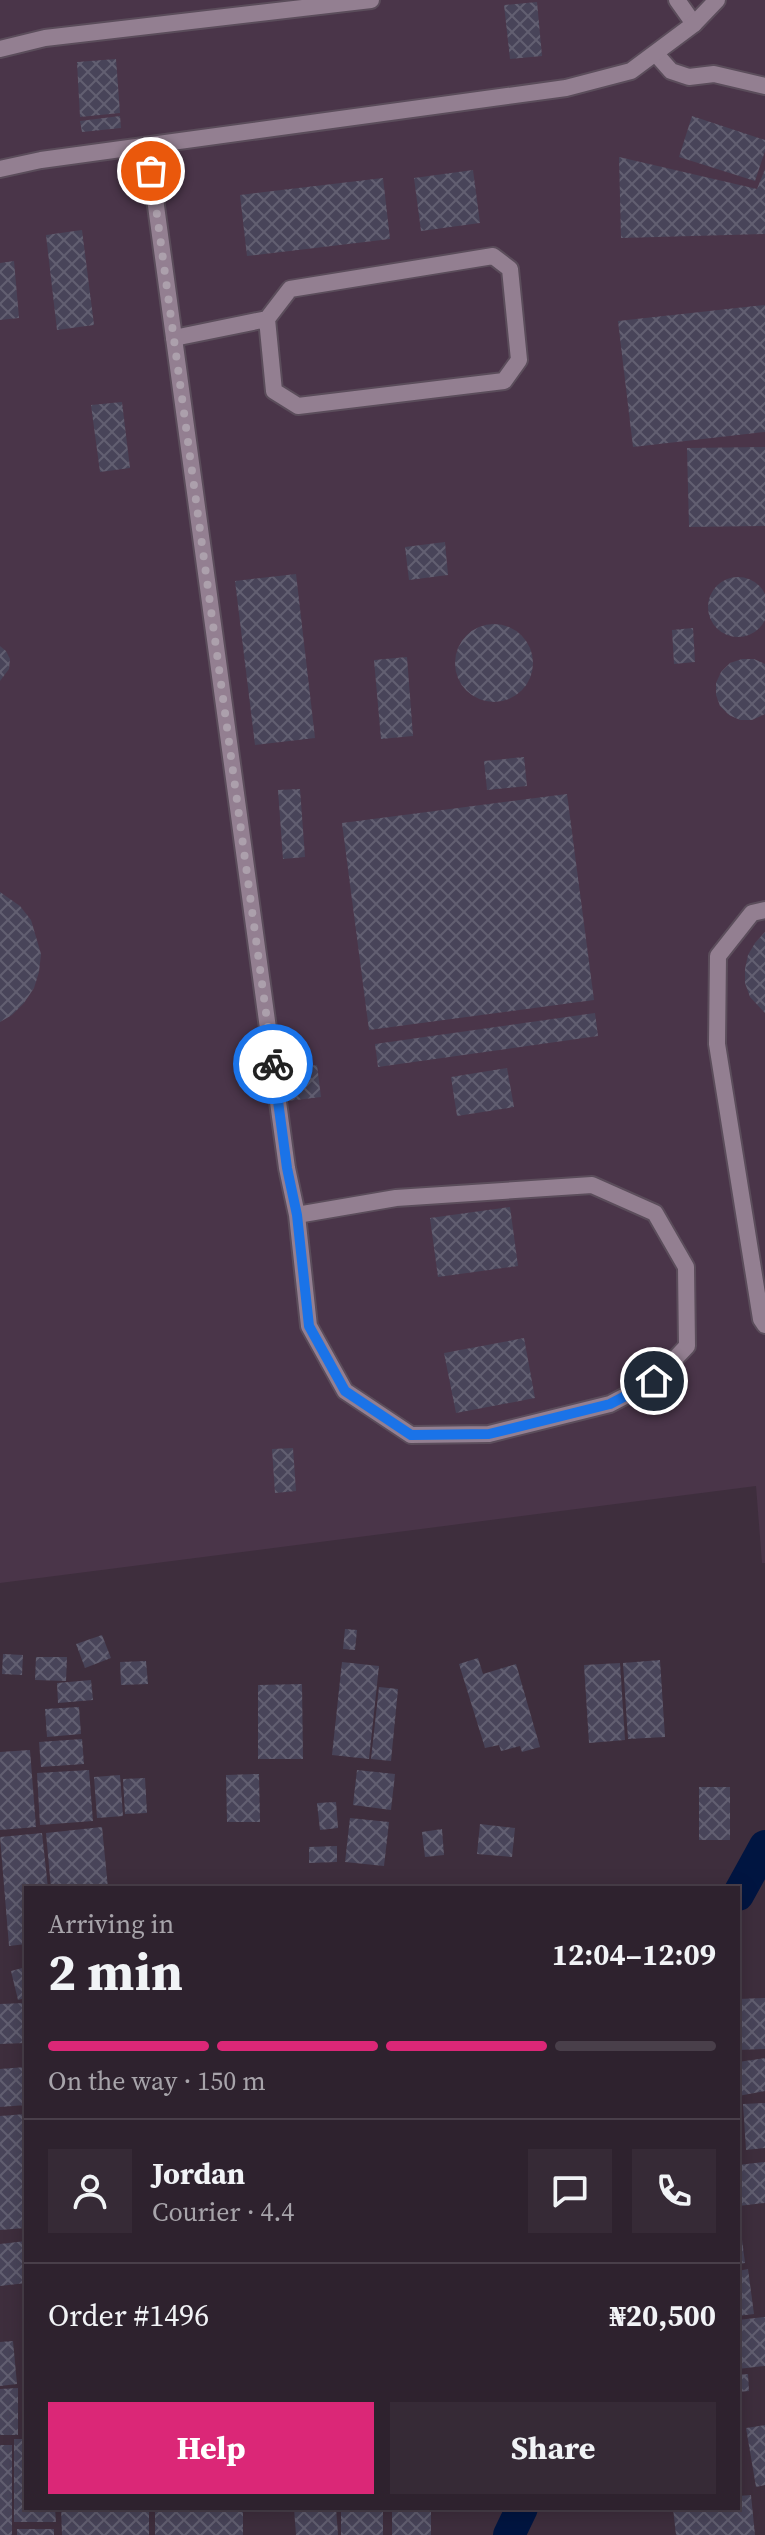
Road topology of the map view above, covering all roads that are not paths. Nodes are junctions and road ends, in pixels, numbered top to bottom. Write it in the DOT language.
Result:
graph roads {
  1 [pos="371,0"];
  2 [pos="677,0"];
  3 [pos="717,0"];
  4 [pos="694,24"];
  5 [pos="0,49"];
  6 [pos="656,54"];
  7 [pos="765,86"];
  8 [pos="148,147"];
  9 [pos="0,169"];
  10 [pos="267,319"];
  11 [pos="174,338"];
  12 [pos="765,910"];
  13 [pos="297,1215"];
  14 [pos="765,1325"];
  1 -- 5 [label="lane"];
  2 -- 4 [label="lane"];
  3 -- 4 [label="lane"];
  4 -- 6 [label="lane"];
  6 -- 7 [label="lane"];
  6 -- 8 [label="lane"];
  8 -- 9 [label="lane"];
  8 -- 11 [label="lane"];
  10 -- 10 [label="lane"];
  10 -- 11 [label="lane"];
  11 -- 13 [label="lane"];
  12 -- 14 [label="lane"];
  13 -- 13 [label="lane"];
}
